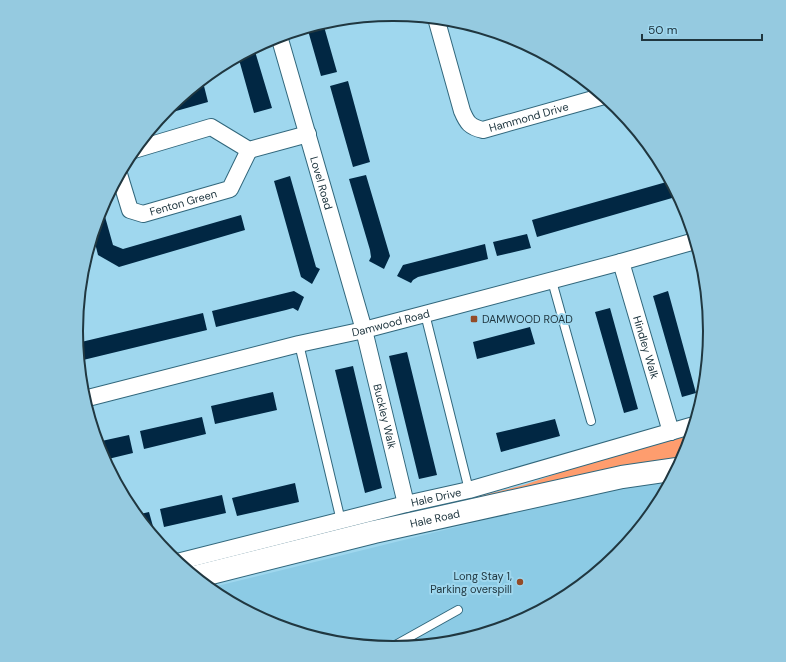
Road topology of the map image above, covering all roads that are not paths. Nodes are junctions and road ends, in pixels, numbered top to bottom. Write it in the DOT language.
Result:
graph roads {
  1 [pos="438,25"];
  2 [pos="281,42"];
  3 [pos="597,98"];
  4 [pos="308,134"];
  5 [pos="143,147"];
  6 [pos="249,150"];
  7 [pos="122,182"];
  8 [pos="690,242"];
  9 [pos="621,262"];
  10 [pos="552,281"];
  11 [pos="425,314"];
  12 [pos="364,330"];
  13 [pos="299,344"];
  14 [pos="91,397"];
  15 [pos="591,421"];
  16 [pos="688,427"];
  17 [pos="671,432"];
  18 [pos="670,470"];
  19 [pos="469,490"];
  20 [pos="406,504"];
  21 [pos="341,521"];
  22 [pos="185,560"];
  23 [pos="202,575"];
  24 [pos="458,610"];
  25 [pos="403,640"];
  1 -- 3 [label="street, Hammond Drive"];
  2 -- 4 [label="street, Lovel Road"];
  4 -- 6 [label="street"];
  4 -- 12 [label="street, Lovel Road"];
  5 -- 6 [label="street"];
  6 -- 7 [label="street, Fenton Green"];
  8 -- 9 [label="street, Damwood Road"];
  9 -- 10 [label="street, Damwood Road"];
  9 -- 17 [label="street, Hindley Walk"];
  10 -- 11 [label="street, Damwood Road"];
  10 -- 15 [label="lane"];
  11 -- 12 [label="street, Damwood Road"];
  11 -- 19 [label="lane"];
  12 -- 13 [label="street, Damwood Road"];
  12 -- 20 [label="street, Buckley Walk"];
  13 -- 14 [label="street, Damwood Road"];
  13 -- 21 [label="lane"];
  16 -- 17 [label="street, Hale Drive"];
  17 -- 19 [label="street, Hale Drive"];
  18 -- 23 [label="street, Hale Road"];
  19 -- 20 [label="street, Hale Drive"];
  20 -- 21 [label="street, Hale Drive"];
  21 -- 22 [label="street, Hale Drive"];
  24 -- 25 [label="lane"];
}
